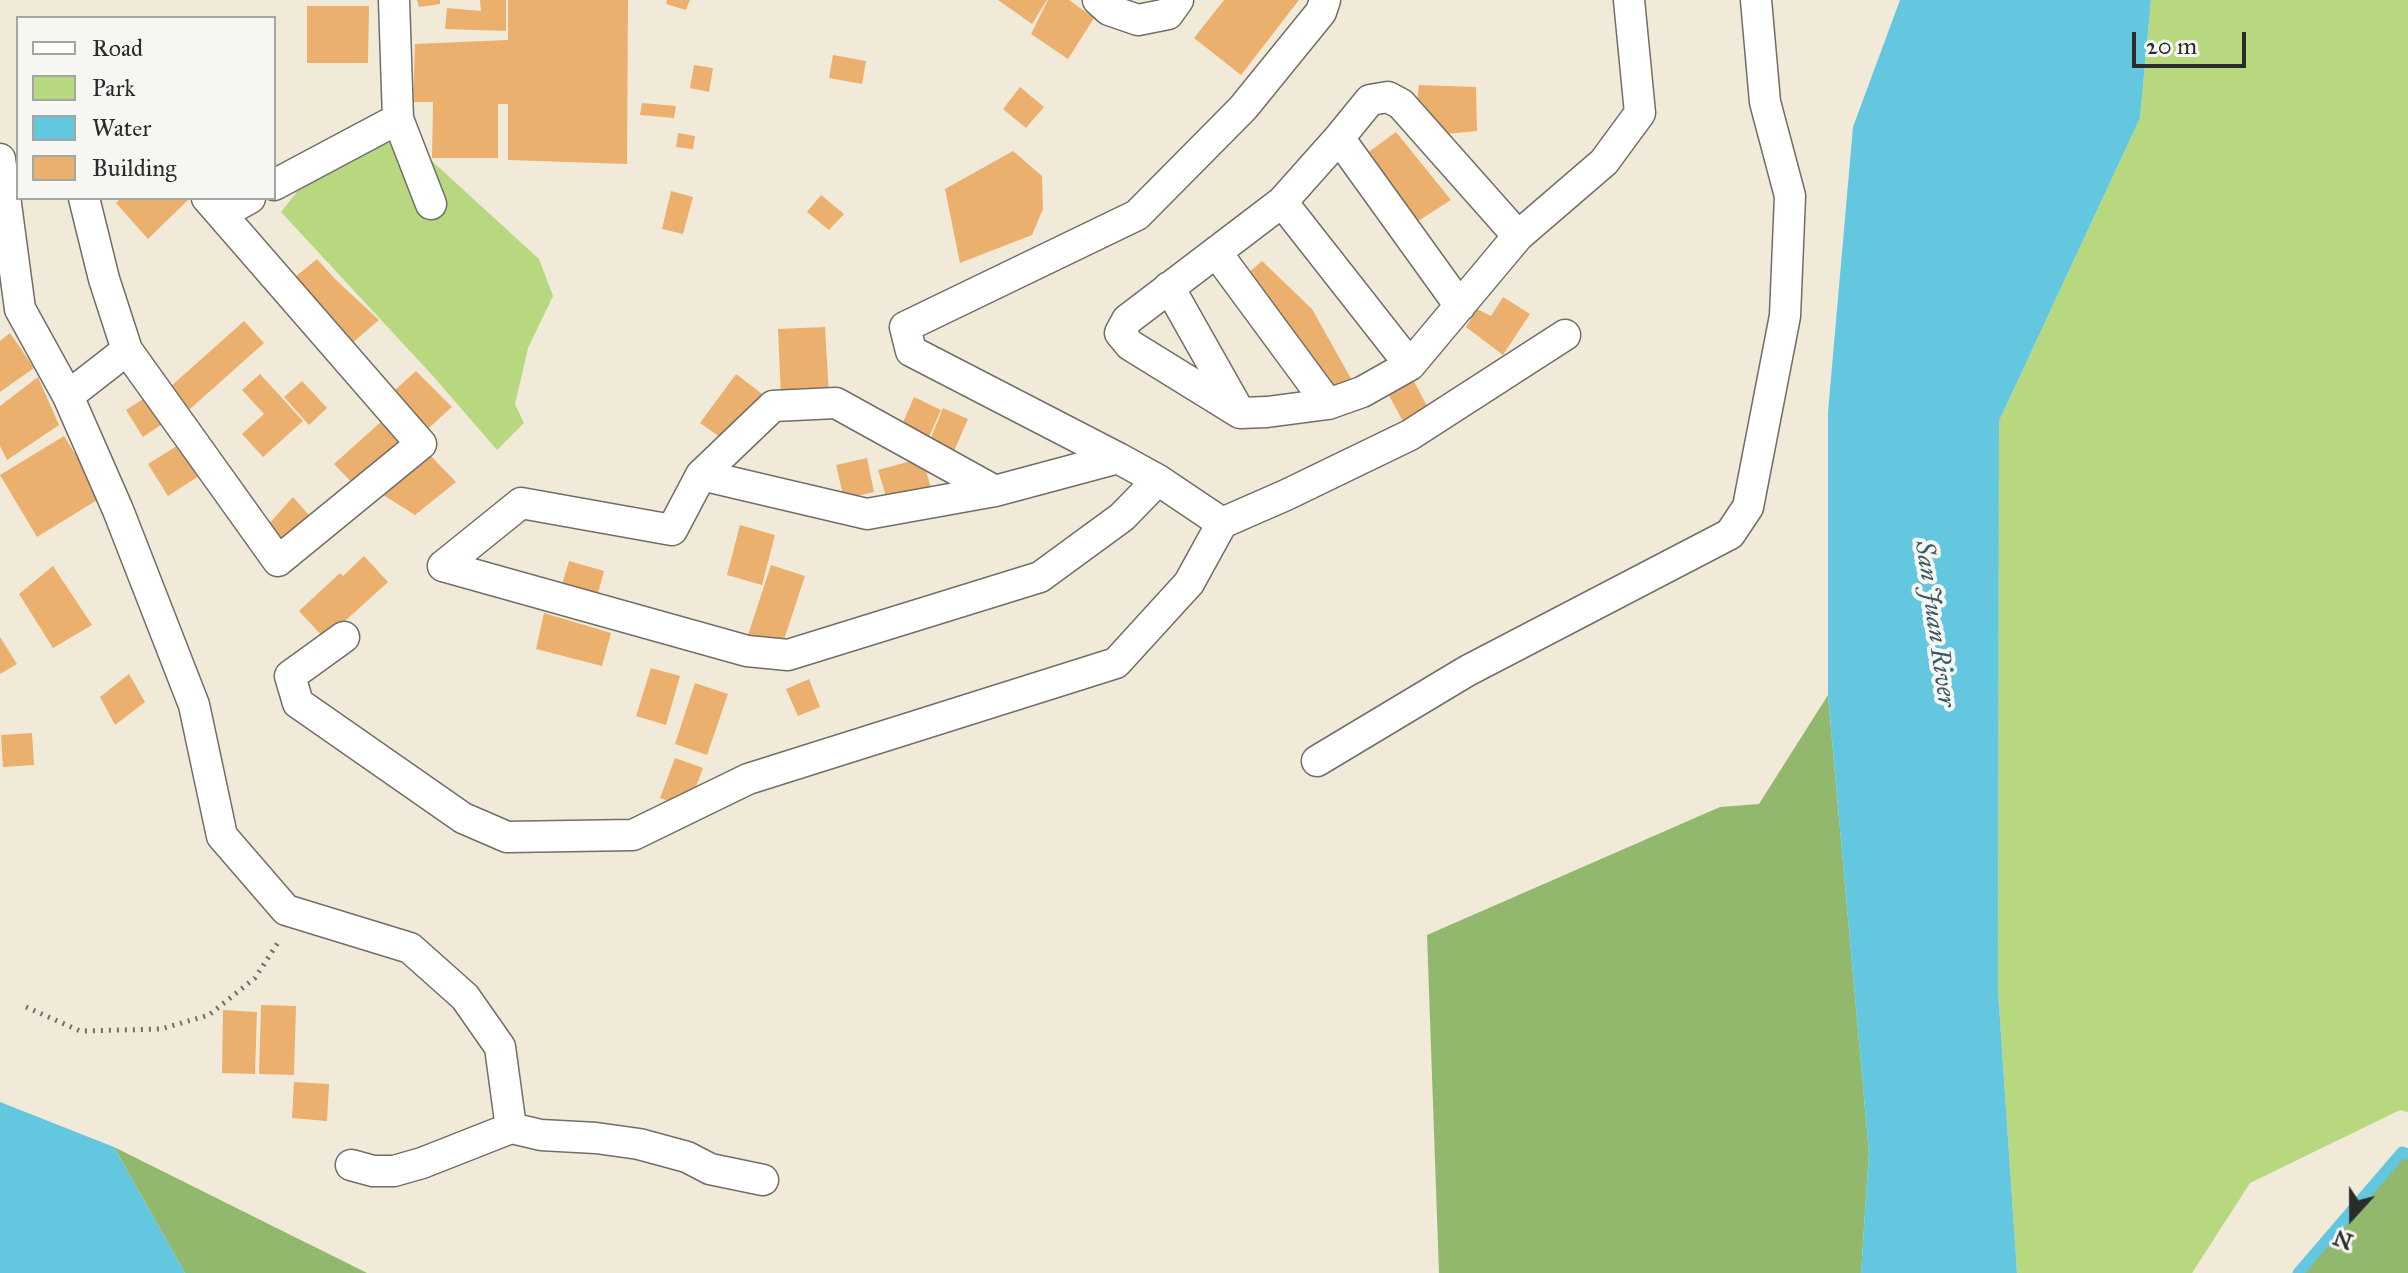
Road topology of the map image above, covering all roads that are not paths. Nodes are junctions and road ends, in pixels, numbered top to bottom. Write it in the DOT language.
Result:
graph roads {
  1 [pos="394,0"];
  2 [pos="1098,0"];
  3 [pos="1178,0"];
  4 [pos="1325,0"];
  5 [pos="1629,0"];
  6 [pos="1756,0"];
  7 [pos="398,119"];
  8 [pos="1339,138"];
  9 [pos="0,159"];
  10 [pos="276,184"];
  11 [pos="84,200"];
  12 [pos="241,200"];
  13 [pos="1282,202"];
  14 [pos="431,204"];
  15 [pos="214,206"];
  16 [pos="1518,236"];
  17 [pos="1216,252"];
  18 [pos="1169,287"];
  19 [pos="1460,306"];
  20 [pos="1565,335"];
  21 [pos="127,350"];
  22 [pos="1410,365"];
  23 [pos="68,396"];
  24 [pos="1328,404"];
  25 [pos="1240,413"];
  26 [pos="1118,458"];
  27 [pos="701,475"];
  28 [pos="1158,480"];
  29 [pos="995,491"];
  30 [pos="1222,523"];
  31 [pos="344,637"];
  32 [pos="1317,761"];
  33 [pos="511,1128"];
  34 [pos="351,1165"];
  35 [pos="763,1180"];
  1 -- 7 [label="street"];
  2 -- 3 [label="street"];
  4 -- 26 [label="street"];
  5 -- 16 [label="street"];
  6 -- 32 [label="street"];
  7 -- 10 [label="street"];
  7 -- 14 [label="street"];
  8 -- 13 [label="street"];
  8 -- 16 [label="street"];
  8 -- 19 [label="street"];
  9 -- 23 [label="street"];
  11 -- 21 [label="street"];
  12 -- 15 [label="street"];
  13 -- 17 [label="street"];
  13 -- 22 [label="street"];
  15 -- 21 [label="street"];
  16 -- 19 [label="street"];
  17 -- 18 [label="street"];
  17 -- 24 [label="street"];
  18 -- 25 [label="street"];
  18 -- 25 [label="street"];
  19 -- 22 [label="street"];
  20 -- 30 [label="street"];
  21 -- 23 [label="street"];
  22 -- 24 [label="street"];
  23 -- 33 [label="street"];
  24 -- 25 [label="street"];
  26 -- 28 [label="street"];
  26 -- 29 [label="street"];
  27 -- 28 [label="street"];
  27 -- 29 [label="street"];
  27 -- 29 [label="street"];
  28 -- 30 [label="street"];
  30 -- 31 [label="street"];
  33 -- 34 [label="street"];
  33 -- 35 [label="street"];
}
